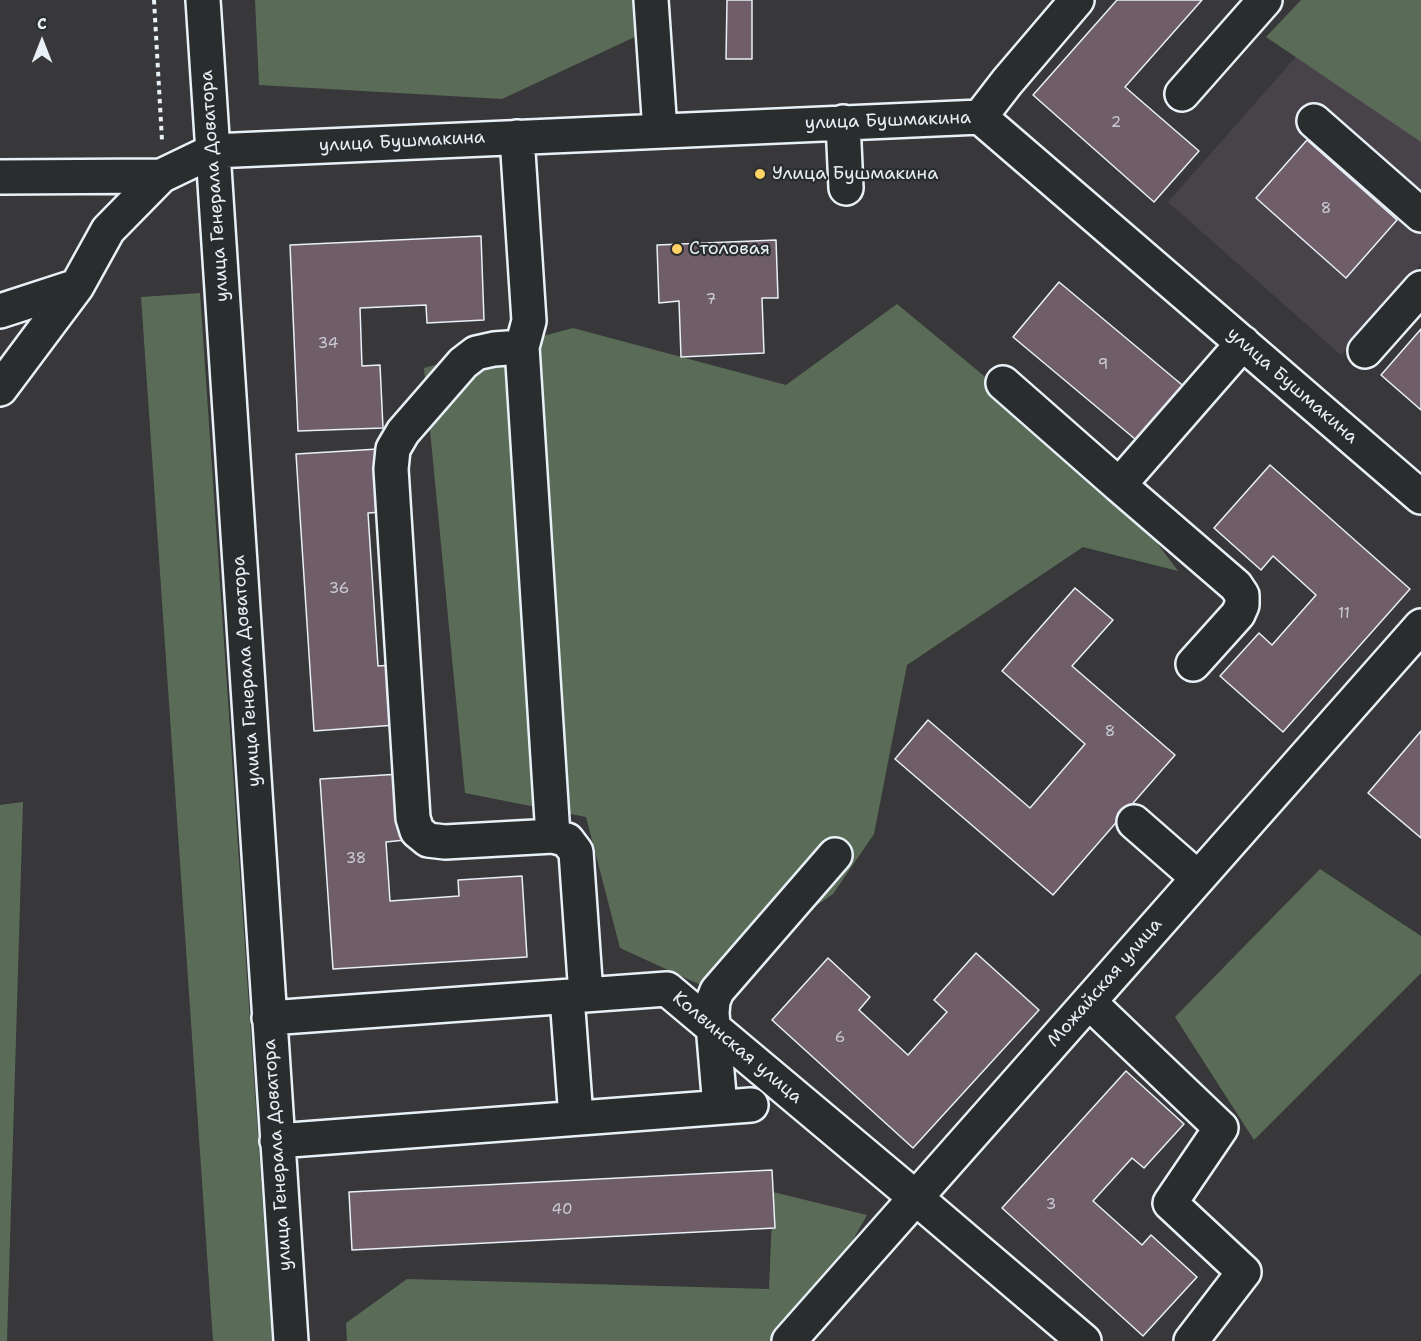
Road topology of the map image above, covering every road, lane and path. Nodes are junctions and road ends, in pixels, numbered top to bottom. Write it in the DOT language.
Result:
graph roads {
  1 [pos="154,0"];
  2 [pos="203,0"];
  3 [pos="651,0"];
  4 [pos="1077,0"];
  5 [pos="1265,0"];
  6 [pos="1182,94"];
  7 [pos="980,117"];
  8 [pos="1314,121"];
  9 [pos="843,122"];
  10 [pos="660,131"];
  11 [pos="518,137"];
  12 [pos="213,151"];
  13 [pos="162,163"];
  14 [pos="0,177"];
  15 [pos="846,188"];
  16 [pos="1421,215"];
  17 [pos="77,286"];
  18 [pos="1421,288"];
  19 [pos="0,310"];
  20 [pos="1243,343"];
  21 [pos="522,346"];
  22 [pos="1365,351"];
  23 [pos="1003,383"];
  24 [pos="0,389"];
  25 [pos="1119,485"];
  26 [pos="1421,497"];
  27 [pos="1421,626"];
  28 [pos="1193,664"];
  29 [pos="1134,822"];
  30 [pos="553,836"];
  31 [pos="835,855"];
  32 [pos="1198,878"];
  33 [pos="576,996"];
  34 [pos="1089,1002"];
  35 [pos="268,1018"];
  36 [pos="714,1028"];
  37 [pos="576,1118"];
  38 [pos="277,1141"];
  39 [pos="916,1198"];
  40 [pos="291,1341"];
  41 [pos="789,1341"];
  42 [pos="1084,1341"];
  43 [pos="1191,1341"];
  1 -- 13 [label="path"];
  2 -- 12 [label="street, улица Генерала Доватора"];
  3 -- 10 [label="street"];
  4 -- 7 [label="street"];
  5 -- 6 [label="street"];
  7 -- 9 [label="street, улица Бушмакина"];
  7 -- 20 [label="street, улица Бушмакина"];
  8 -- 16 [label="street"];
  9 -- 10 [label="street, улица Бушмакина"];
  9 -- 15 [label="street"];
  10 -- 11 [label="street, улица Бушмакина"];
  11 -- 12 [label="street, улица Бушмакина"];
  11 -- 21 [label="street"];
  12 -- 13 [label="street"];
  12 -- 35 [label="street, улица Генерала Доватора"];
  13 -- 14 [label="street"];
  13 -- 17 [label="street"];
  17 -- 19 [label="street"];
  17 -- 24 [label="street"];
  18 -- 22 [label="street"];
  20 -- 25 [label="street"];
  20 -- 26 [label="street, улица Бушмакина"];
  21 -- 30 [label="street"];
  21 -- 30 [label="street"];
  23 -- 25 [label="street"];
  25 -- 28 [label="street"];
  27 -- 32 [label="street, Можайская улица"];
  29 -- 32 [label="street"];
  30 -- 33 [label="street"];
  31 -- 36 [label="street"];
  32 -- 34 [label="street, Можайская улица"];
  33 -- 35 [label="street, Колвинская улица"];
  33 -- 36 [label="street, Колвинская улица"];
  33 -- 37 [label="street"];
  34 -- 39 [label="street, Можайская улица"];
  34 -- 43 [label="street"];
  35 -- 38 [label="street, улица Генерала Доватора"];
  36 -- 37 [label="street"];
  36 -- 39 [label="street, Колвинская улица"];
  37 -- 38 [label="street"];
  38 -- 40 [label="street, улица Генерала Доватора"];
  39 -- 41 [label="street, Можайская улица"];
  39 -- 42 [label="street, Колвинская улица"];
}
